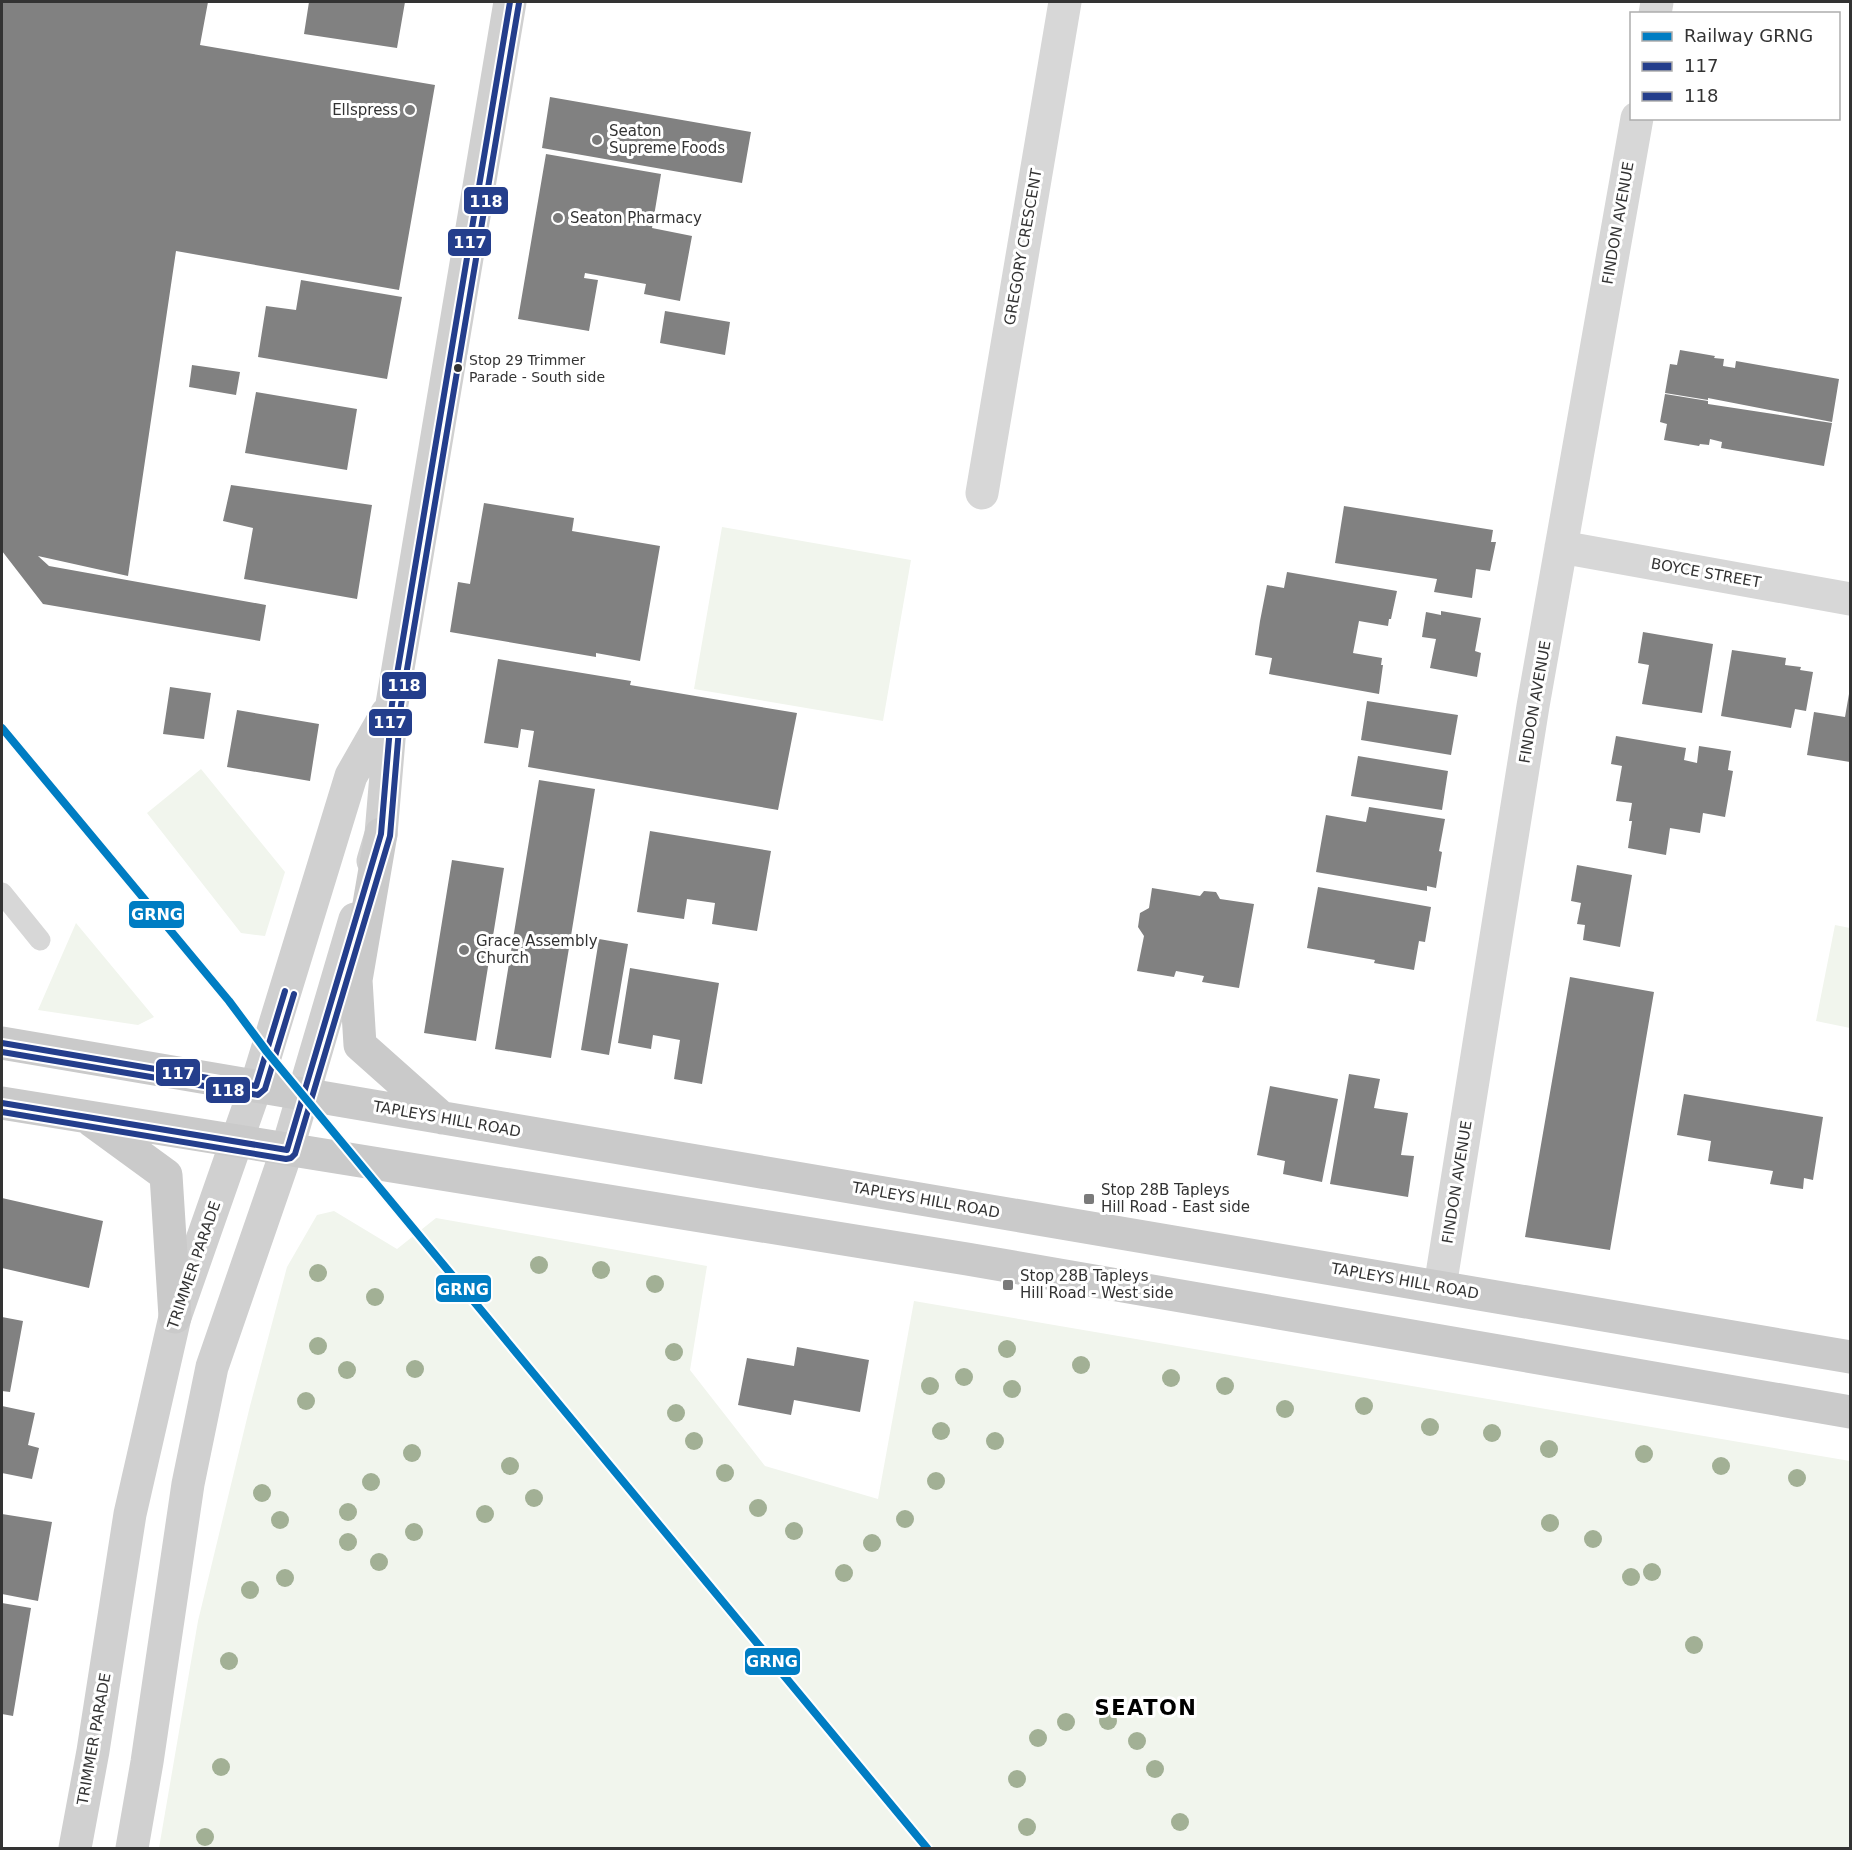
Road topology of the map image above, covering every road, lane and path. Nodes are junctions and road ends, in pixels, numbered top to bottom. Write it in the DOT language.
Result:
graph roads {
  1 [pos="510,2"];
  2 [pos="1065,2"];
  3 [pos="1637,120"];
  4 [pos="982,494"];
  5 [pos="1562,547"];
  6 [pos="1851,599"];
  7 [pos="392,704"];
  8 [pos="381,834"];
  9 [pos="2,893"];
  10 [pos="40,940"];
  11 [pos="2,1043"];
  12 [pos="256,1086"];
  13 [pos="303,1094"];
  14 [pos="2,1103"];
  15 [pos="88,1118"];
  16 [pos="442,1118"];
  17 [pos="237,1142"];
  18 [pos="287,1150"];
  19 [pos="1440,1287"];
  20 [pos="175,1317"];
  21 [pos="1851,1357"];
  22 [pos="1851,1412"];
  23 [pos="75,1848"];
  24 [pos="132,1848"];
  1 -- 7 [label="main road, TRIMMER PARADE"];
  2 -- 4 [label="street, GREGORY CRESCENT"];
  3 -- 5 [label="street, FINDON AVENUE"];
  5 -- 6 [label="street, BOYCE STREET"];
  5 -- 19 [label="street, FINDON AVENUE"];
  7 -- 8 [label="main road, TRIMMER PARADE"];
  7 -- 12 [label="main road, TRIMMER PARADE"];
  8 -- 13 [label="main road, TRIMMER PARADE"];
  8 -- 16 [label="main road"];
  9 -- 10 [label="lane"];
  11 -- 12 [label="main road, TAPLEYS HILL ROAD"];
  12 -- 13 [label="main road, TAPLEYS HILL ROAD"];
  12 -- 17 [label="main road, TRIMMER PARADE"];
  13 -- 16 [label="main road, TAPLEYS HILL ROAD"];
  13 -- 18 [label="main road, TRIMMER PARADE"];
  14 -- 15 [label="main road"];
  15 -- 17 [label="main road"];
  15 -- 20 [label="main road"];
  16 -- 19 [label="main road, TAPLEYS HILL ROAD"];
  17 -- 18 [label="main road"];
  17 -- 20 [label="main road, TRIMMER PARADE"];
  18 -- 22 [label="main road"];
  18 -- 24 [label="main road, TRIMMER PARADE"];
  19 -- 21 [label="main road, TAPLEYS HILL ROAD"];
  20 -- 23 [label="main road, TRIMMER PARADE"];
}
